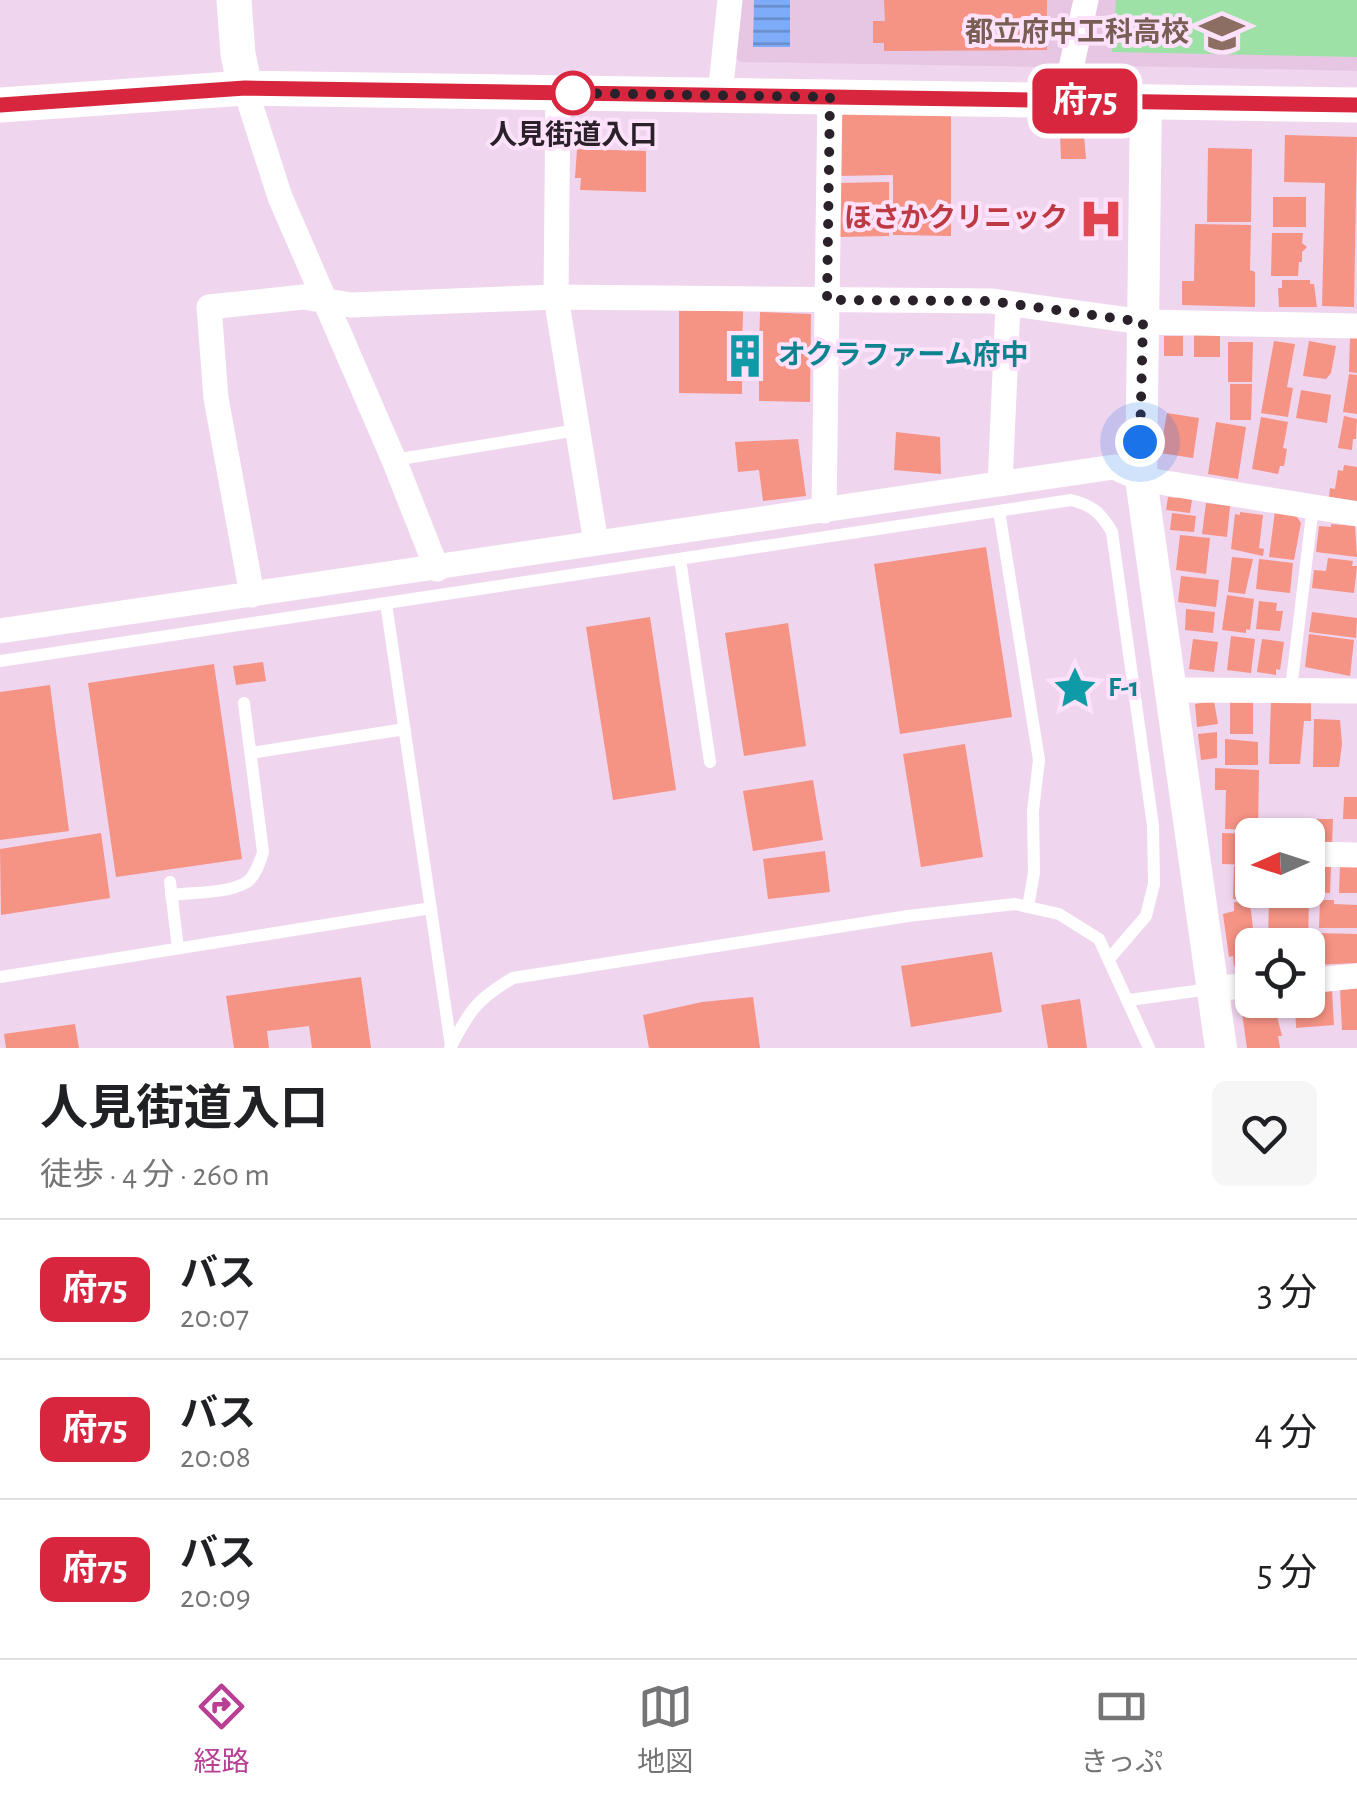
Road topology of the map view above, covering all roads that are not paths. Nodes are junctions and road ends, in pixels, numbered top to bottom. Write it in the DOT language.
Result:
graph roads {
  1 [pos="234,0"];
  2 [pos="730,0"];
  3 [pos="1086,0"];
  4 [pos="245,88"];
  5 [pos="558,93"];
  6 [pos="720,95"];
  7 [pos="830,97"];
  8 [pos="1064,100"];
  9 [pos="1146,102"];
  10 [pos="0,104"];
  11 [pos="1357,104"];
  12 [pos="556,297"];
  13 [pos="326,300"];
  14 [pos="827,300"];
  15 [pos="1008,305"];
  16 [pos="1143,322"];
  17 [pos="1357,326"];
  18 [pos="577,430"];
  19 [pos="394,460"];
  20 [pos="1141,479"];
  21 [pos="1000,484"];
  22 [pos="1313,506"];
  23 [pos="824,511"];
  24 [pos="999,511"];
  25 [pos="1357,514"];
  26 [pos="596,543"];
  27 [pos="680,559"];
  28 [pos="437,569"];
  29 [pos="252,594"];
  30 [pos="386,603"];
  31 [pos="0,631"];
  32 [pos="0,661"];
  33 [pos="1292,689"];
  34 [pos="1172,690"];
  35 [pos="1357,691"];
  36 [pos="244,702"];
  37 [pos="405,730"];
  38 [pos="251,754"];
  39 [pos="710,762"];
  40 [pos="1325,854"];
  41 [pos="1357,855"];
  42 [pos="1028,907"];
  43 [pos="431,908"];
  44 [pos="178,948"];
  45 [pos="1108,960"];
  46 [pos="1357,976"];
  47 [pos="0,977"];
  48 [pos="1325,979"];
  49 [pos="1235,987"];
  50 [pos="1212,989"];
  51 [pos="1128,1000"];
  52 [pos="451,1047"];
  53 [pos="1148,1048"];
  54 [pos="1221,1048"];
  1 -- 4 [label="main road"];
  2 -- 6 [label="street"];
  3 -- 8 [label="street"];
  4 -- 5 [label="main road"];
  4 -- 10 [label="main road"];
  4 -- 13 [label="street"];
  5 -- 6 [label="main road"];
  5 -- 12 [label="street"];
  6 -- 7 [label="main road"];
  7 -- 8 [label="main road"];
  7 -- 14 [label="street"];
  8 -- 9 [label="main road"];
  9 -- 11 [label="main road"];
  9 -- 16 [label="street"];
  12 -- 13 [label="street"];
  12 -- 14 [label="street"];
  12 -- 18 [label="street"];
  13 -- 19 [label="street"];
  13 -- 29 [label="street"];
  14 -- 15 [label="street"];
  14 -- 23 [label="street"];
  15 -- 16 [label="street"];
  15 -- 21 [label="street"];
  16 -- 17 [label="street"];
  16 -- 20 [label="street"];
  18 -- 19 [label="lane"];
  18 -- 26 [label="street"];
  19 -- 28 [label="street"];
  20 -- 21 [label="street"];
  20 -- 22 [label="street"];
  20 -- 34 [label="street"];
  21 -- 23 [label="street"];
  22 -- 25 [label="street"];
  22 -- 33 [label="lane"];
  23 -- 26 [label="street"];
  24 -- 27 [label="lane"];
  24 -- 42 [label="lane"];
  24 -- 45 [label="lane"];
  26 -- 28 [label="street"];
  27 -- 30 [label="lane"];
  27 -- 39 [label="lane"];
  28 -- 29 [label="street"];
  29 -- 31 [label="street"];
  30 -- 32 [label="lane"];
  30 -- 37 [label="lane"];
  33 -- 34 [label="street"];
  33 -- 35 [label="street"];
  34 -- 50 [label="street"];
  36 -- 38 [label="lane"];
  37 -- 38 [label="lane"];
  37 -- 43 [label="lane"];
  38 -- 44 [label="lane"];
  40 -- 41 [label="street"];
  42 -- 45 [label="lane"];
  42 -- 52 [label="lane"];
  43 -- 44 [label="lane"];
  43 -- 52 [label="lane"];
  44 -- 47 [label="lane"];
  45 -- 51 [label="lane"];
  46 -- 48 [label="street"];
  49 -- 50 [label="street"];
  50 -- 51 [label="lane"];
  50 -- 54 [label="street"];
  51 -- 53 [label="lane"];
}
